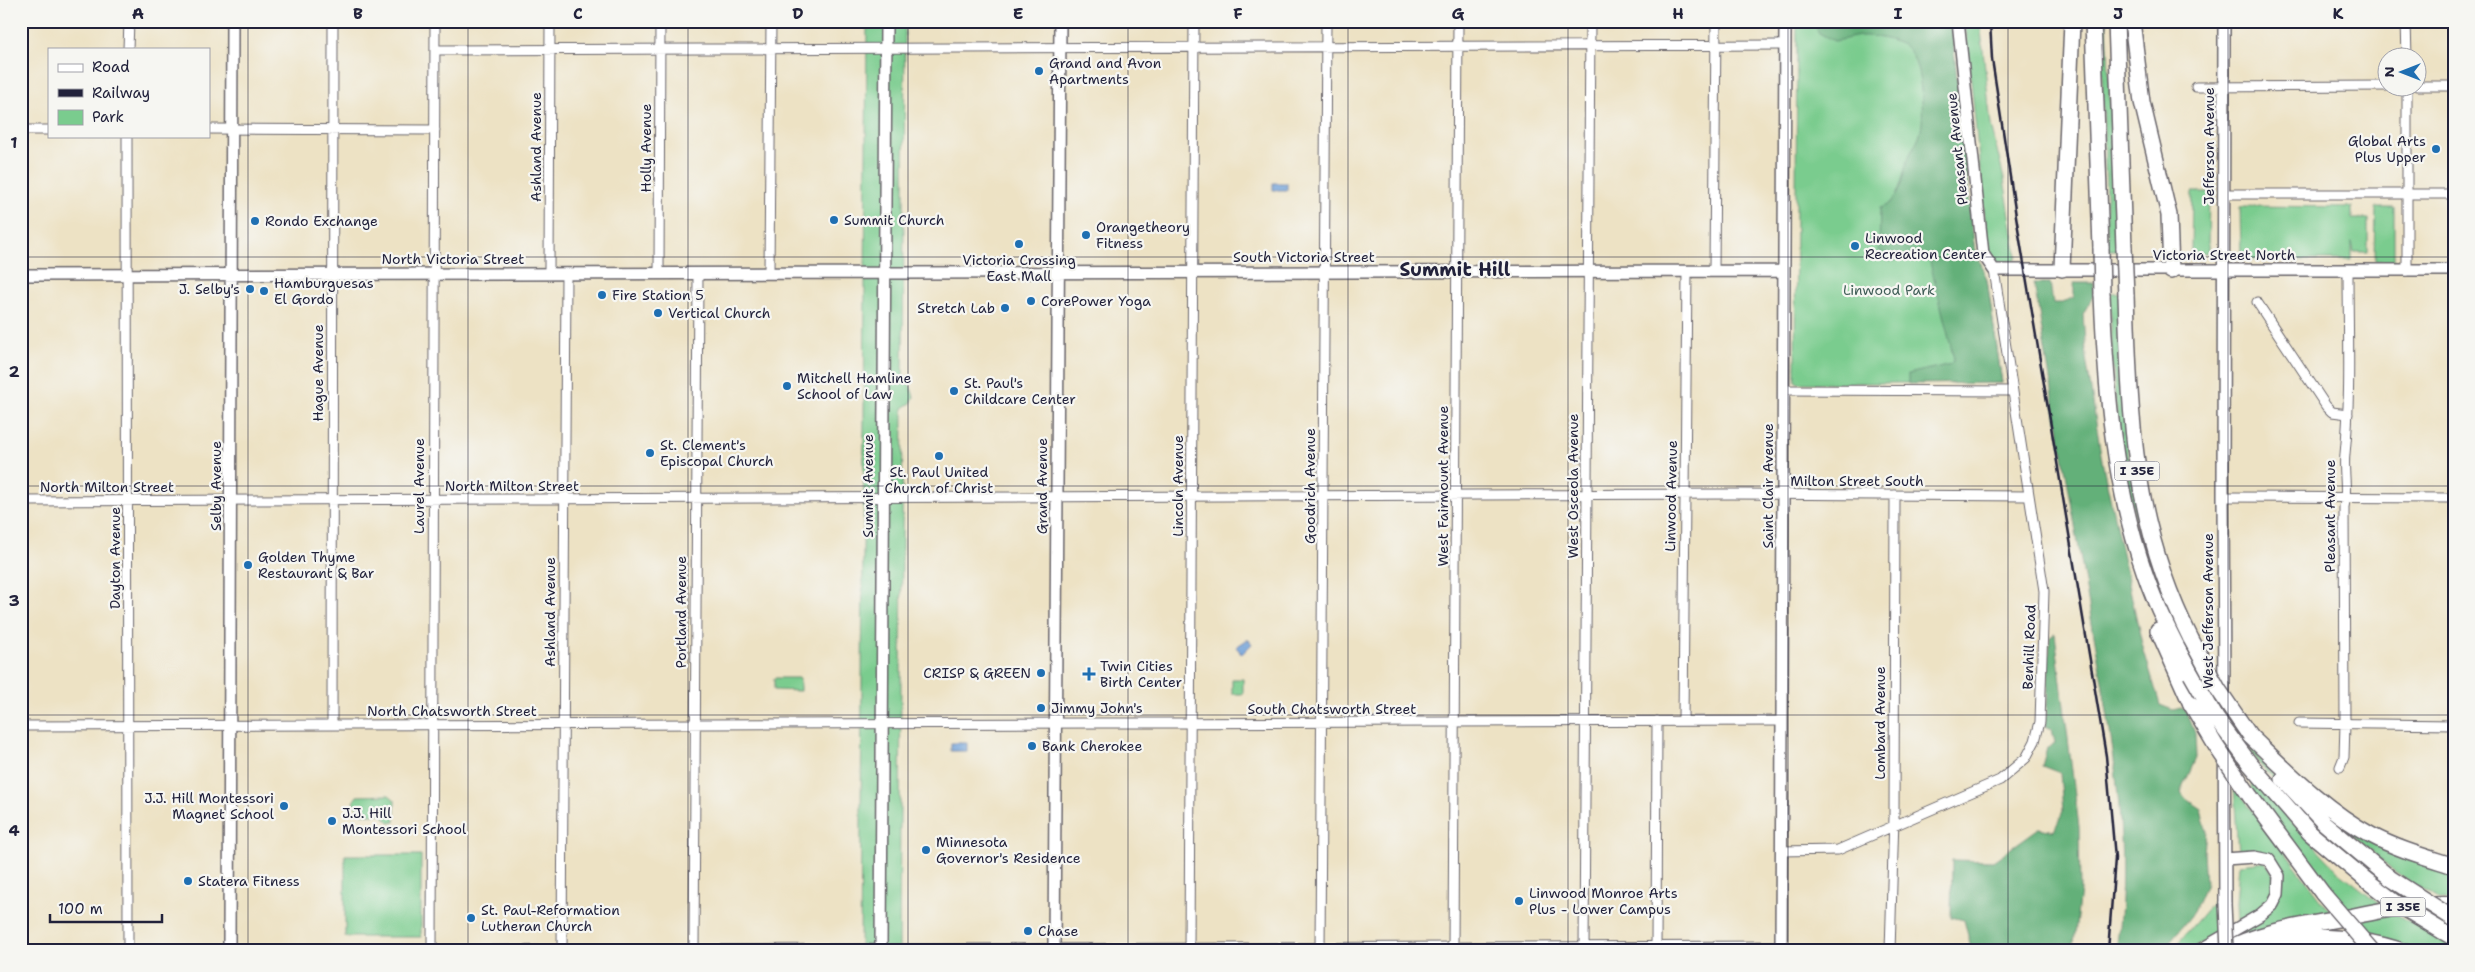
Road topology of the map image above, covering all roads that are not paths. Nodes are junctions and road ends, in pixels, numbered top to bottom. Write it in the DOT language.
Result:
graph roads {
  1 [pos="129,21"];
  2 [pos="232,21"];
  3 [pos="333,21"];
  4 [pos="435,21"];
  5 [pos="550,21"];
  6 [pos="660,21"];
  7 [pos="771,21"];
  8 [pos="886,21"];
  9 [pos="1060,21"];
  10 [pos="1194,21"];
  11 [pos="1326,21"];
  12 [pos="1458,21"];
  13 [pos="1590,21"];
  14 [pos="1716,21"];
  15 [pos="1785,21"];
  16 [pos="1958,21"];
  17 [pos="2072,21"];
  18 [pos="2093,21"];
  19 [pos="2116,21"];
  20 [pos="2132,21"];
  21 [pos="2224,21"];
  22 [pos="2406,21"];
  23 [pos="1326,45"];
  24 [pos="1590,45"];
  25 [pos="1716,45"];
  26 [pos="1785,45"];
  27 [pos="1060,46"];
  28 [pos="1194,46"];
  29 [pos="1458,46"];
  30 [pos="771,47"];
  31 [pos="886,47"];
  32 [pos="128,48"];
  33 [pos="660,48"];
  34 [pos="2407,48"];
  35 [pos="550,49"];
  36 [pos="435,50"];
  37 [pos="2196,86"];
  38 [pos="2224,86"];
  39 [pos="2378,86"];
  40 [pos="2428,86"];
  41 [pos="2454,86"];
  42 [pos="2407,98"];
  43 [pos="210,129"];
  44 [pos="232,129"];
  45 [pos="333,129"];
  46 [pos="21,130"];
  47 [pos="48,130"];
  48 [pos="435,130"];
  49 [pos="127,138"];
  50 [pos="2224,194"];
  51 [pos="2407,194"];
  52 [pos="2454,194"];
  53 [pos="2062,269"];
  54 [pos="1994,270"];
  55 [pos="2223,270"];
  56 [pos="2454,270"];
  57 [pos="1457,271"];
  58 [pos="1588,271"];
  59 [pos="1687,271"];
  60 [pos="1714,271"];
  61 [pos="1784,271"];
  62 [pos="2171,271"];
  63 [pos="2348,271"];
  64 [pos="2407,271"];
  65 [pos="1058,272"];
  66 [pos="1193,272"];
  67 [pos="566,273"];
  68 [pos="769,273"];
  69 [pos="884,273"];
  70 [pos="1325,273"];
  71 [pos="231,274"];
  72 [pos="332,274"];
  73 [pos="434,274"];
  74 [pos="549,274"];
  75 [pos="659,274"];
  76 [pos="698,274"];
  77 [pos="21,275"];
  78 [pos="126,275"];
  79 [pos="2257,302"];
  80 [pos="1784,390"];
  81 [pos="2013,391"];
  82 [pos="2348,414"];
  83 [pos="1782,494"];
  84 [pos="1684,495"];
  85 [pos="1895,495"];
  86 [pos="1587,496"];
  87 [pos="2029,496"];
  88 [pos="1057,497"];
  89 [pos="1192,497"];
  90 [pos="1323,497"];
  91 [pos="1457,497"];
  92 [pos="2222,497"];
  93 [pos="882,498"];
  94 [pos="2346,498"];
  95 [pos="2454,498"];
  96 [pos="696,499"];
  97 [pos="231,500"];
  98 [pos="332,500"];
  99 [pos="433,500"];
  100 [pos="565,500"];
  101 [pos="21,501"];
  102 [pos="129,501"];
  103 [pos="2137,551"];
  104 [pos="1658,721"];
  105 [pos="1682,721"];
  106 [pos="1781,721"];
  107 [pos="1323,722"];
  108 [pos="1455,722"];
  109 [pos="1585,722"];
  110 [pos="1056,723"];
  111 [pos="1190,723"];
  112 [pos="2299,723"];
  113 [pos="332,724"];
  114 [pos="431,724"];
  115 [pos="563,724"];
  116 [pos="694,724"];
  117 [pos="882,724"];
  118 [pos="2344,724"];
  119 [pos="128,725"];
  120 [pos="230,725"];
  121 [pos="2454,725"];
  122 [pos="21,726"];
  123 [pos="2250,736"];
  124 [pos="2340,768"];
  125 [pos="1893,828"];
  126 [pos="1781,851"];
  127 [pos="2225,859"];
  128 [pos="2454,866"];
  129 [pos="2454,904"];
  130 [pos="2454,919"];
  131 [pos="2448,934"];
  132 [pos="1781,948"];
  133 [pos="881,949"];
  134 [pos="1054,949"];
  135 [pos="1189,949"];
  136 [pos="1320,949"];
  137 [pos="1453,949"];
  138 [pos="1584,949"];
  139 [pos="1656,949"];
  140 [pos="562,950"];
  141 [pos="694,950"];
  142 [pos="128,951"];
  143 [pos="229,951"];
  144 [pos="326,951"];
  145 [pos="432,951"];
  146 [pos="1890,951"];
  147 [pos="2198,951"];
  148 [pos="2223,951"];
  149 [pos="2226,951"];
  150 [pos="2251,951"];
  151 [pos="2372,951"];
  152 [pos="2403,951"];
  1 -- 32 [label="street"];
  2 -- 44 [label="street, Selby Avenue"];
  3 -- 45 [label="street, Hague Avenue"];
  4 -- 36 [label="street, Laurel Avenue"];
  5 -- 35 [label="street, Ashland Avenue"];
  6 -- 33 [label="street, Holly Avenue"];
  7 -- 30 [label="street"];
  8 -- 31 [label="street, Summit Avenue"];
  9 -- 27 [label="street, Grand Avenue"];
  10 -- 28 [label="street, Lincoln Avenue"];
  11 -- 23 [label="street, Goodrich Avenue"];
  12 -- 29 [label="street, West Fairmount Avenue"];
  13 -- 24 [label="street, West Osceola Avenue"];
  14 -- 25 [label="street"];
  15 -- 26 [label="street, Saint Clair Avenue"];
  16 -- 54 [label="street, Pleasant Avenue"];
  17 -- 53 [label="highway"];
  18 -- 103 [label="highway, I 35E, bridge"];
  19 -- 123 [label="highway, I 35E, bridge"];
  20 -- 62 [label="highway"];
  21 -- 38 [label="street, Jefferson Avenue"];
  22 -- 34 [label="street"];
  23 -- 28 [label="street"];
  23 -- 29 [label="street"];
  23 -- 70 [label="street, Goodrich Avenue"];
  24 -- 25 [label="street"];
  24 -- 29 [label="street"];
  24 -- 58 [label="street, West Osceola Avenue"];
  25 -- 26 [label="street"];
  25 -- 60 [label="street"];
  26 -- 61 [label="street, Saint Clair Avenue"];
  27 -- 28 [label="street"];
  27 -- 31 [label="street"];
  27 -- 65 [label="street, Grand Avenue"];
  28 -- 66 [label="street, Lincoln Avenue"];
  29 -- 57 [label="street, West Fairmount Avenue"];
  30 -- 31 [label="street"];
  30 -- 33 [label="street"];
  30 -- 68 [label="street"];
  31 -- 69 [label="street, Summit Avenue"];
  33 -- 35 [label="street"];
  33 -- 75 [label="street, Holly Avenue"];
  35 -- 36 [label="street"];
  35 -- 74 [label="street, Ashland Avenue"];
  36 -- 48 [label="street, Laurel Avenue"];
  37 -- 38 [label="street"];
  38 -- 39 [label="street"];
  38 -- 50 [label="street, Jefferson Avenue"];
  40 -- 41 [label="street"];
  42 -- 51 [label="street"];
  43 -- 44 [label="street"];
  44 -- 45 [label="street"];
  44 -- 71 [label="street, Selby Avenue"];
  45 -- 48 [label="street"];
  45 -- 72 [label="street, Hague Avenue"];
  46 -- 47 [label="street"];
  48 -- 73 [label="street, Laurel Avenue"];
  49 -- 78 [label="street, Dayton Avenue"];
  50 -- 51 [label="street"];
  50 -- 55 [label="street, Jefferson Avenue"];
  51 -- 52 [label="street"];
  51 -- 64 [label="street"];
  53 -- 54 [label="street, Victoria Street North"];
  53 -- 62 [label="street, Victoria Street North"];
  54 -- 81 [label="street, Benhill Road"];
  55 -- 62 [label="street, Victoria Street North"];
  55 -- 63 [label="street, Victoria Street North"];
  55 -- 92 [label="street, West Jefferson Avenue"];
  56 -- 64 [label="street, Victoria Street North"];
  57 -- 58 [label="street, South Victoria Street"];
  57 -- 70 [label="street, South Victoria Street"];
  57 -- 91 [label="street, West Fairmount Avenue"];
  58 -- 59 [label="street, South Victoria Street"];
  58 -- 86 [label="street, West Osceola Avenue"];
  59 -- 60 [label="street, South Victoria Street"];
  59 -- 84 [label="street, Linwood Avenue"];
  60 -- 61 [label="street, South Victoria Street"];
  61 -- 80 [label="street, Saint Clair Avenue"];
  63 -- 64 [label="street, Victoria Street North"];
  63 -- 82 [label="street, Pleasant Avenue"];
  65 -- 66 [label="street, South Victoria Street"];
  65 -- 69 [label="street, South Victoria Street"];
  65 -- 88 [label="street, Grand Avenue"];
  66 -- 70 [label="street, South Victoria Street"];
  66 -- 89 [label="street, Lincoln Avenue"];
  67 -- 74 [label="street, North Victoria Street"];
  67 -- 75 [label="street, North Victoria Street"];
  67 -- 100 [label="street, Ashland Avenue"];
  68 -- 69 [label="street, North Victoria Street"];
  68 -- 76 [label="street, North Victoria Street"];
  69 -- 93 [label="street, Summit Avenue"];
  70 -- 90 [label="street, Goodrich Avenue"];
  71 -- 72 [label="street, North Victoria Street"];
  71 -- 78 [label="street, North Victoria Street"];
  71 -- 97 [label="street, Selby Avenue"];
  72 -- 73 [label="street, North Victoria Street"];
  72 -- 98 [label="street, Hague Avenue"];
  73 -- 74 [label="street, North Victoria Street"];
  73 -- 99 [label="street, Laurel Avenue"];
  75 -- 76 [label="street, North Victoria Street"];
  76 -- 96 [label="street, Portland Avenue"];
  77 -- 78 [label="street, North Victoria Street"];
  78 -- 102 [label="street, Dayton Avenue"];
  79 -- 82 [label="street"];
  80 -- 81 [label="street"];
  80 -- 83 [label="street, Saint Clair Avenue"];
  81 -- 87 [label="street, Benhill Road"];
  82 -- 94 [label="street, Pleasant Avenue"];
  83 -- 84 [label="street, Milton Street South"];
  83 -- 85 [label="street, Milton Street South"];
  83 -- 106 [label="street, Saint Clair Avenue"];
  84 -- 86 [label="street, Milton Street South"];
  84 -- 105 [label="street, Linwood Avenue"];
  85 -- 87 [label="street, Milton Street South"];
  85 -- 125 [label="street, Lombard Avenue"];
  86 -- 91 [label="street, Milton Street South"];
  86 -- 109 [label="street, West Osceola Avenue"];
  87 -- 125 [label="street, Benhill Road"];
  88 -- 89 [label="street, North Milton Street"];
  88 -- 93 [label="street, North Milton Street"];
  88 -- 110 [label="street, Grand Avenue"];
  89 -- 90 [label="street, North Milton Street"];
  89 -- 111 [label="street, Lincoln Avenue"];
  90 -- 91 [label="street, Milton Street South"];
  90 -- 107 [label="street, Goodrich Avenue"];
  91 -- 108 [label="street, West Fairmount Avenue"];
  92 -- 94 [label="street"];
  92 -- 127 [label="street, West Jefferson Avenue"];
  93 -- 96 [label="street, North Milton Street"];
  93 -- 117 [label="street, Summit Avenue"];
  94 -- 95 [label="street"];
  94 -- 118 [label="street, Pleasant Avenue"];
  96 -- 100 [label="street, North Milton Street"];
  96 -- 116 [label="street, Portland Avenue"];
  97 -- 98 [label="street, North Milton Street"];
  97 -- 102 [label="street, North Milton Street"];
  97 -- 120 [label="street, Selby Avenue"];
  98 -- 99 [label="street, North Milton Street"];
  98 -- 113 [label="street, Hague Avenue"];
  99 -- 100 [label="street, North Milton Street"];
  99 -- 114 [label="street, Laurel Avenue"];
  100 -- 115 [label="street, Ashland Avenue"];
  101 -- 102 [label="street, North Milton Street"];
  102 -- 119 [label="street, Dayton Avenue"];
  103 -- 131 [label="highway, I 35E, bridge"];
  103 -- 151 [label="highway, bridge"];
  104 -- 105 [label="street, South Chatsworth Street"];
  104 -- 109 [label="street, South Chatsworth Street"];
  104 -- 139 [label="street"];
  105 -- 106 [label="street, South Chatsworth Street"];
  106 -- 126 [label="street, Saint Clair Avenue"];
  107 -- 108 [label="street, South Chatsworth Street"];
  107 -- 111 [label="street, South Chatsworth Street"];
  107 -- 136 [label="street, Goodrich Avenue"];
  108 -- 109 [label="street, South Chatsworth Street"];
  108 -- 137 [label="street, West Fairmount Avenue"];
  109 -- 138 [label="street, West Osceola Avenue"];
  110 -- 111 [label="street, South Chatsworth Street"];
  110 -- 117 [label="street, South Chatsworth Street"];
  110 -- 134 [label="street, Grand Avenue"];
  111 -- 135 [label="street, Lincoln Avenue"];
  112 -- 118 [label="street"];
  113 -- 114 [label="street, North Chatsworth Street"];
  113 -- 120 [label="street, North Chatsworth Street"];
  114 -- 115 [label="street, North Chatsworth Street"];
  114 -- 145 [label="street, Laurel Avenue"];
  115 -- 116 [label="street, North Chatsworth Street"];
  115 -- 140 [label="street, Ashland Avenue"];
  116 -- 117 [label="street, North Chatsworth Street"];
  116 -- 141 [label="street, Portland Avenue"];
  117 -- 133 [label="street, Summit Avenue"];
  118 -- 121 [label="street"];
  118 -- 124 [label="street, Pleasant Avenue"];
  119 -- 120 [label="street, North Chatsworth Street"];
  119 -- 122 [label="street, North Chatsworth Street"];
  119 -- 142 [label="street, Dayton Avenue"];
  120 -- 143 [label="street, Selby Avenue"];
  123 -- 128 [label="highway"];
  123 -- 130 [label="highway, I 35E, bridge"];
  125 -- 126 [label="street, Benhill Road"];
  125 -- 146 [label="street, Lombard Avenue"];
  126 -- 132 [label="street, Saint Clair Avenue"];
  127 -- 147 [label="street"];
  127 -- 149 [label="street, West Jefferson Avenue, bridge"];
  129 -- 148 [label="highway"];
  132 -- 139 [label="street"];
  133 -- 134 [label="street"];
  133 -- 141 [label="street"];
  134 -- 135 [label="street"];
  135 -- 136 [label="street"];
  136 -- 137 [label="street"];
  137 -- 138 [label="street"];
  138 -- 139 [label="street"];
  140 -- 141 [label="street"];
  140 -- 145 [label="street"];
  144 -- 145 [label="street"];
  150 -- 152 [label="highway"];
}
